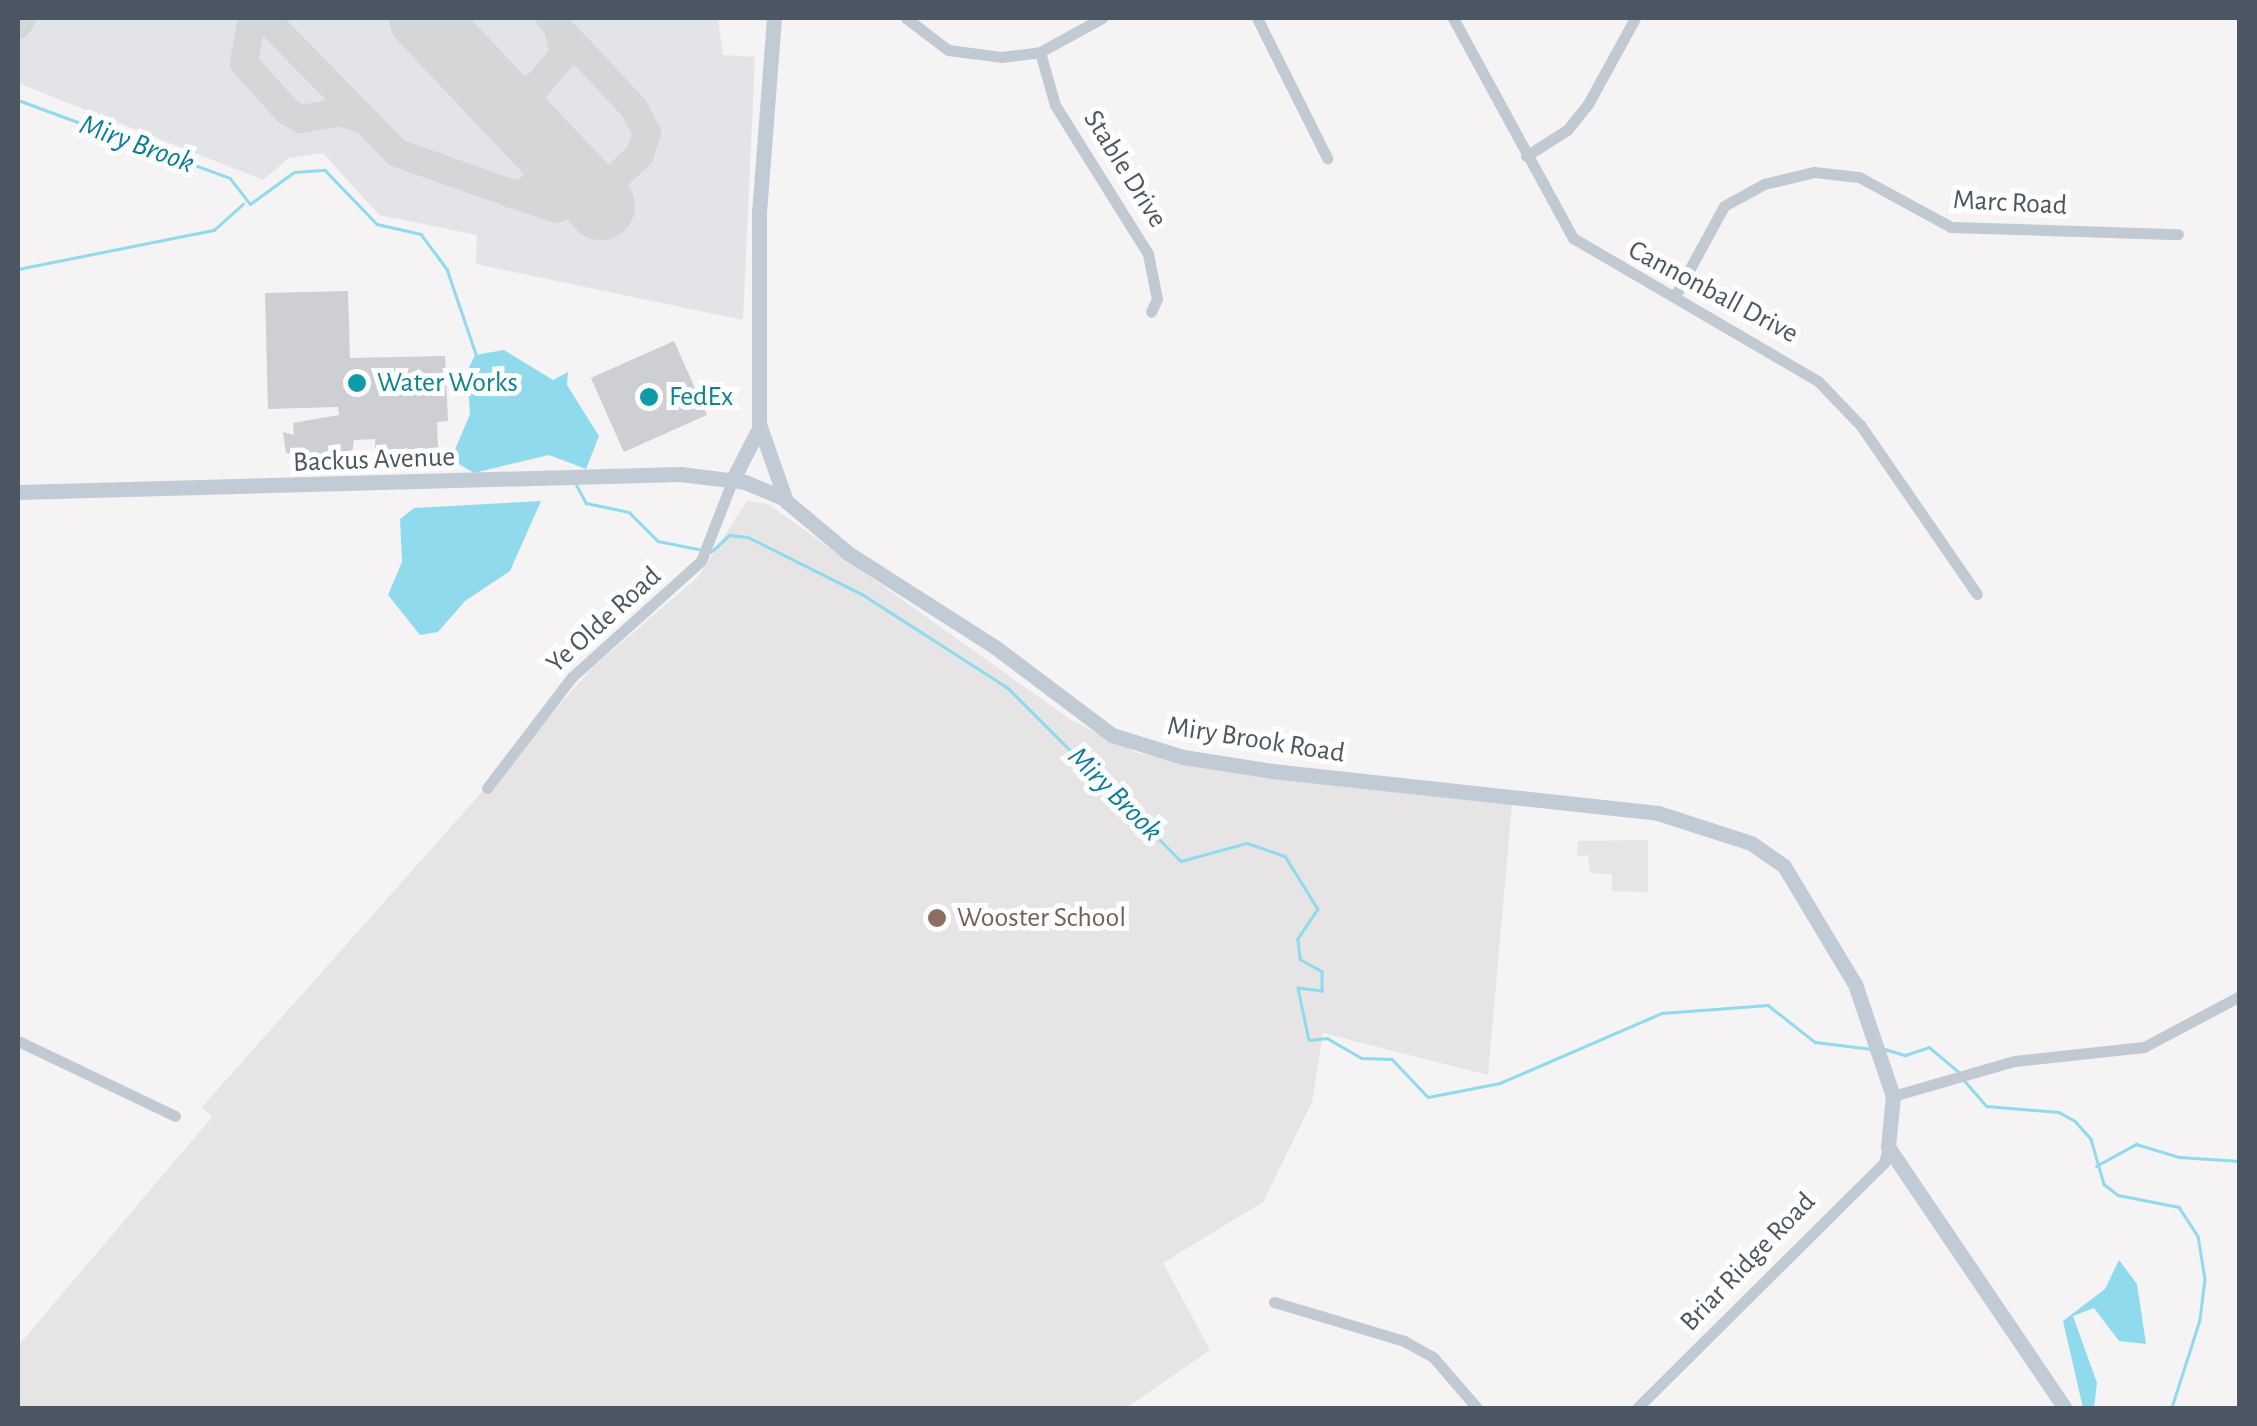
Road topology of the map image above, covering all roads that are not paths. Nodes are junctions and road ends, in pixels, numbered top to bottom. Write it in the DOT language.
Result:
graph roads {
  1 [pos="774,18"];
  2 [pos="906,18"];
  3 [pos="1102,18"];
  4 [pos="1257,18"];
  5 [pos="1453,18"];
  6 [pos="1635,18"];
  7 [pos="1040,52"];
  8 [pos="1526,156"];
  9 [pos="1327,158"];
  10 [pos="2178,234"];
  11 [pos="1675,296"];
  12 [pos="1151,312"];
  13 [pos="759,424"];
  14 [pos="732,479"];
  15 [pos="18,492"];
  16 [pos="786,500"];
  17 [pos="1977,594"];
  18 [pos="487,788"];
  19 [pos="2240,996"];
  20 [pos="18,1041"];
  21 [pos="1893,1096"];
  22 [pos="176,1116"];
  23 [pos="1888,1147"];
  24 [pos="1274,1302"];
  25 [pos="1477,1408"];
  26 [pos="1636,1408"];
  27 [pos="2065,1408"];
  1 -- 13 [label="main road"];
  2 -- 7 [label="street"];
  3 -- 7 [label="street"];
  4 -- 9 [label="street"];
  5 -- 8 [label="street, Cannonball Drive"];
  6 -- 8 [label="street"];
  7 -- 12 [label="street, Stable Drive"];
  8 -- 11 [label="street, Cannonball Drive"];
  10 -- 11 [label="street, Marc Road"];
  11 -- 17 [label="street, Cannonball Drive"];
  13 -- 14 [label="main road"];
  13 -- 16 [label="main road"];
  14 -- 15 [label="main road, Backus Avenue"];
  14 -- 16 [label="main road, Backus Avenue"];
  14 -- 18 [label="street, Ye Olde Road"];
  16 -- 21 [label="main road, Miry Brook Road"];
  19 -- 21 [label="street"];
  20 -- 22 [label="street"];
  21 -- 23 [label="main road, Miry Brook Road"];
  23 -- 26 [label="street, Briar Ridge Road"];
  23 -- 27 [label="main road"];
  24 -- 25 [label="street"];
}
